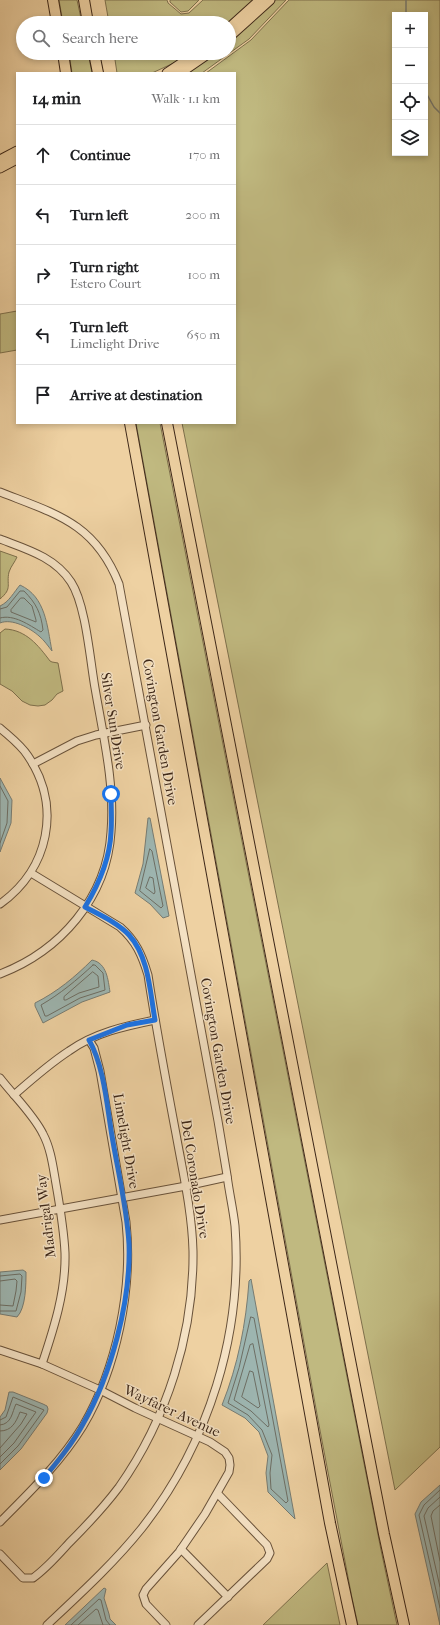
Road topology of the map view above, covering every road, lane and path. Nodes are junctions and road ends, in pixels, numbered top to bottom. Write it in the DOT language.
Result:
graph roads {
  1 [pos="53,0"];
  2 [pos="84,0"];
  3 [pos="260,0"];
  4 [pos="270,0"];
  5 [pos="56,16"];
  6 [pos="87,16"];
  7 [pos="236,22"];
  8 [pos="236,31"];
  9 [pos="64,60"];
  10 [pos="95,60"];
  11 [pos="186,60"];
  12 [pos="199,60"];
  13 [pos="66,72"];
  14 [pos="98,72"];
  15 [pos="168,72"];
  16 [pos="181,72"];
  17 [pos="15,155"];
  18 [pos="0,160"];
  19 [pos="0,168"];
  20 [pos="130,424"];
  21 [pos="167,424"];
  22 [pos="0,492"];
  23 [pos="0,539"];
  24 [pos="146,725"];
  25 [pos="0,728"];
  26 [pos="102,733"];
  27 [pos="33,764"];
  28 [pos="31,873"];
  29 [pos="0,904"];
  30 [pos="85,907"];
  31 [pos="0,974"];
  32 [pos="155,1020"];
  33 [pos="89,1040"];
  34 [pos="0,1078"];
  35 [pos="14,1095"];
  36 [pos="227,1177"];
  37 [pos="186,1186"];
  38 [pos="123,1197"];
  39 [pos="61,1208"];
  40 [pos="0,1220"];
  41 [pos="0,1350"];
  42 [pos="42,1364"];
  43 [pos="100,1390"];
  44 [pos="158,1419"];
  45 [pos="197,1437"];
  46 [pos="218,1494"];
  47 [pos="0,1522"];
  48 [pos="181,1549"];
  49 [pos="0,1554"];
  50 [pos="228,1597"];
  51 [pos="47,1625"];
  52 [pos="166,1625"];
  53 [pos="198,1625"];
  54 [pos="352,1625"];
  55 [pos="404,1625"];
  1 -- 5 [label="highway"];
  2 -- 6 [label="highway"];
  3 -- 7 [label="main road"];
  4 -- 8 [label="main road"];
  9 -- 13 [label="highway"];
  10 -- 14 [label="highway"];
  11 -- 15 [label="main road"];
  12 -- 16 [label="main road"];
  17 -- 18 [label="main road"];
  17 -- 19 [label="main road"];
  20 -- 54 [label="highway"];
  21 -- 55 [label="highway"];
  22 -- 24 [label="street, Covington Garden Drive"];
  23 -- 26 [label="street, Silver Sun Drive"];
  24 -- 26 [label="street"];
  24 -- 36 [label="street, Covington Garden Drive"];
  25 -- 27 [label="street"];
  26 -- 27 [label="street"];
  26 -- 30 [label="street, Silver Sun Drive"];
  27 -- 28 [label="street"];
  28 -- 29 [label="street"];
  28 -- 30 [label="street, Del Coronado Drive"];
  30 -- 31 [label="street, Silver Sun Drive"];
  30 -- 32 [label="street, Del Coronado Drive"];
  32 -- 33 [label="street"];
  32 -- 37 [label="street, Del Coronado Drive"];
  33 -- 35 [label="street"];
  33 -- 38 [label="street, Limelight Drive"];
  34 -- 35 [label="street, Madrigal Way"];
  35 -- 39 [label="street, Madrigal Way"];
  36 -- 37 [label="street"];
  36 -- 45 [label="street, Covington Garden Drive"];
  37 -- 38 [label="street"];
  37 -- 44 [label="street, Del Coronado Drive"];
  38 -- 39 [label="street"];
  38 -- 43 [label="street, Limelight Drive"];
  39 -- 40 [label="street"];
  39 -- 42 [label="street, Madrigal Way"];
  41 -- 42 [label="street, Wayfarer Avenue"];
  42 -- 43 [label="street, Wayfarer Avenue"];
  43 -- 44 [label="street, Wayfarer Avenue"];
  43 -- 47 [label="street, Limelight Drive"];
  44 -- 45 [label="street, Wayfarer Avenue"];
  44 -- 49 [label="street, Del Coronado Drive"];
  45 -- 46 [label="street, Wayfarer Avenue"];
  45 -- 51 [label="street, Covington Garden Drive"];
  46 -- 48 [label="street, Wayfarer Avenue"];
  46 -- 50 [label="street"];
  48 -- 50 [label="street"];
  48 -- 52 [label="street, Wayfarer Avenue"];
  50 -- 53 [label="street"];
}
